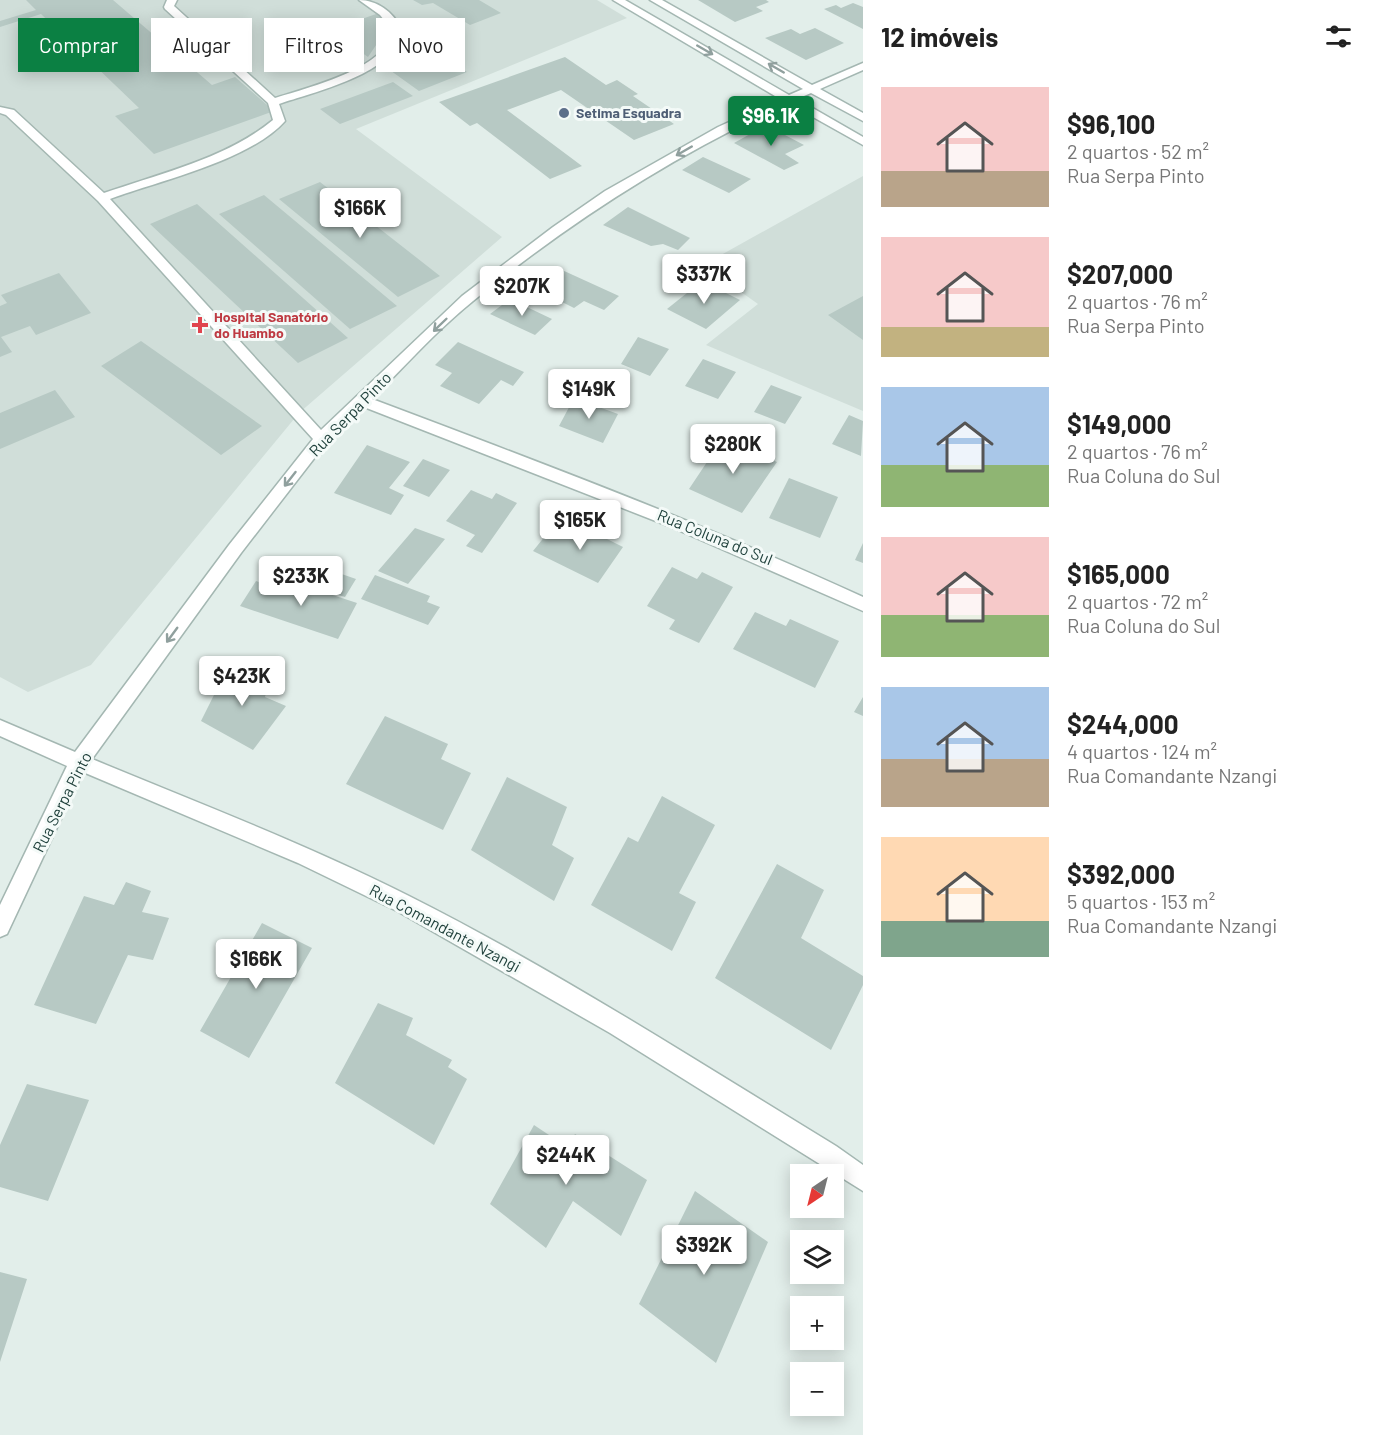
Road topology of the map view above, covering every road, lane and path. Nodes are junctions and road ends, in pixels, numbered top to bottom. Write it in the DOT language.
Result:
graph roads {
  1 [pos="172,0"];
  2 [pos="364,0"];
  3 [pos="618,0"];
  4 [pos="655,0"];
  5 [pos="694,22"];
  6 [pos="671,30"];
  7 [pos="863,66"];
  8 [pos="812,89"];
  9 [pos="788,99"];
  10 [pos="273,102"];
  11 [pos="0,110"];
  12 [pos="863,118"];
  13 [pos="863,142"];
  14 [pos="102,198"];
  15 [pos="362,400"];
  16 [pos="321,439"];
  17 [pos="863,604"];
  18 [pos="0,728"];
  19 [pos="78,763"];
  20 [pos="0,927"];
  21 [pos="863,1179"];
  1 -- 10 [label="street"];
  2 -- 10 [label="street"];
  3 -- 6 [label="street"];
  4 -- 5 [label="street"];
  5 -- 6 [label="street"];
  8 -- 5 [label="street, one-way"];
  6 -- 9 [label="street, one-way"];
  7 -- 8 [label="street, Rua Serpa Pinto"];
  8 -- 9 [label="street, Rua Serpa Pinto"];
  8 -- 12 [label="street"];
  9 -- 13 [label="street"];
  9 -- 15 [label="street, Rua Serpa Pinto, one-way"];
  10 -- 14 [label="street"];
  11 -- 14 [label="street"];
  14 -- 16 [label="street"];
  15 -- 16 [label="street, Rua Serpa Pinto"];
  15 -- 17 [label="street, Rua Coluna do Sul"];
  16 -- 19 [label="street, Rua Serpa Pinto, one-way"];
  18 -- 19 [label="street, Rua Comandante Nzangi"];
  19 -- 20 [label="street, Rua Serpa Pinto"];
  19 -- 21 [label="street, Rua Comandante Nzangi"];
}
